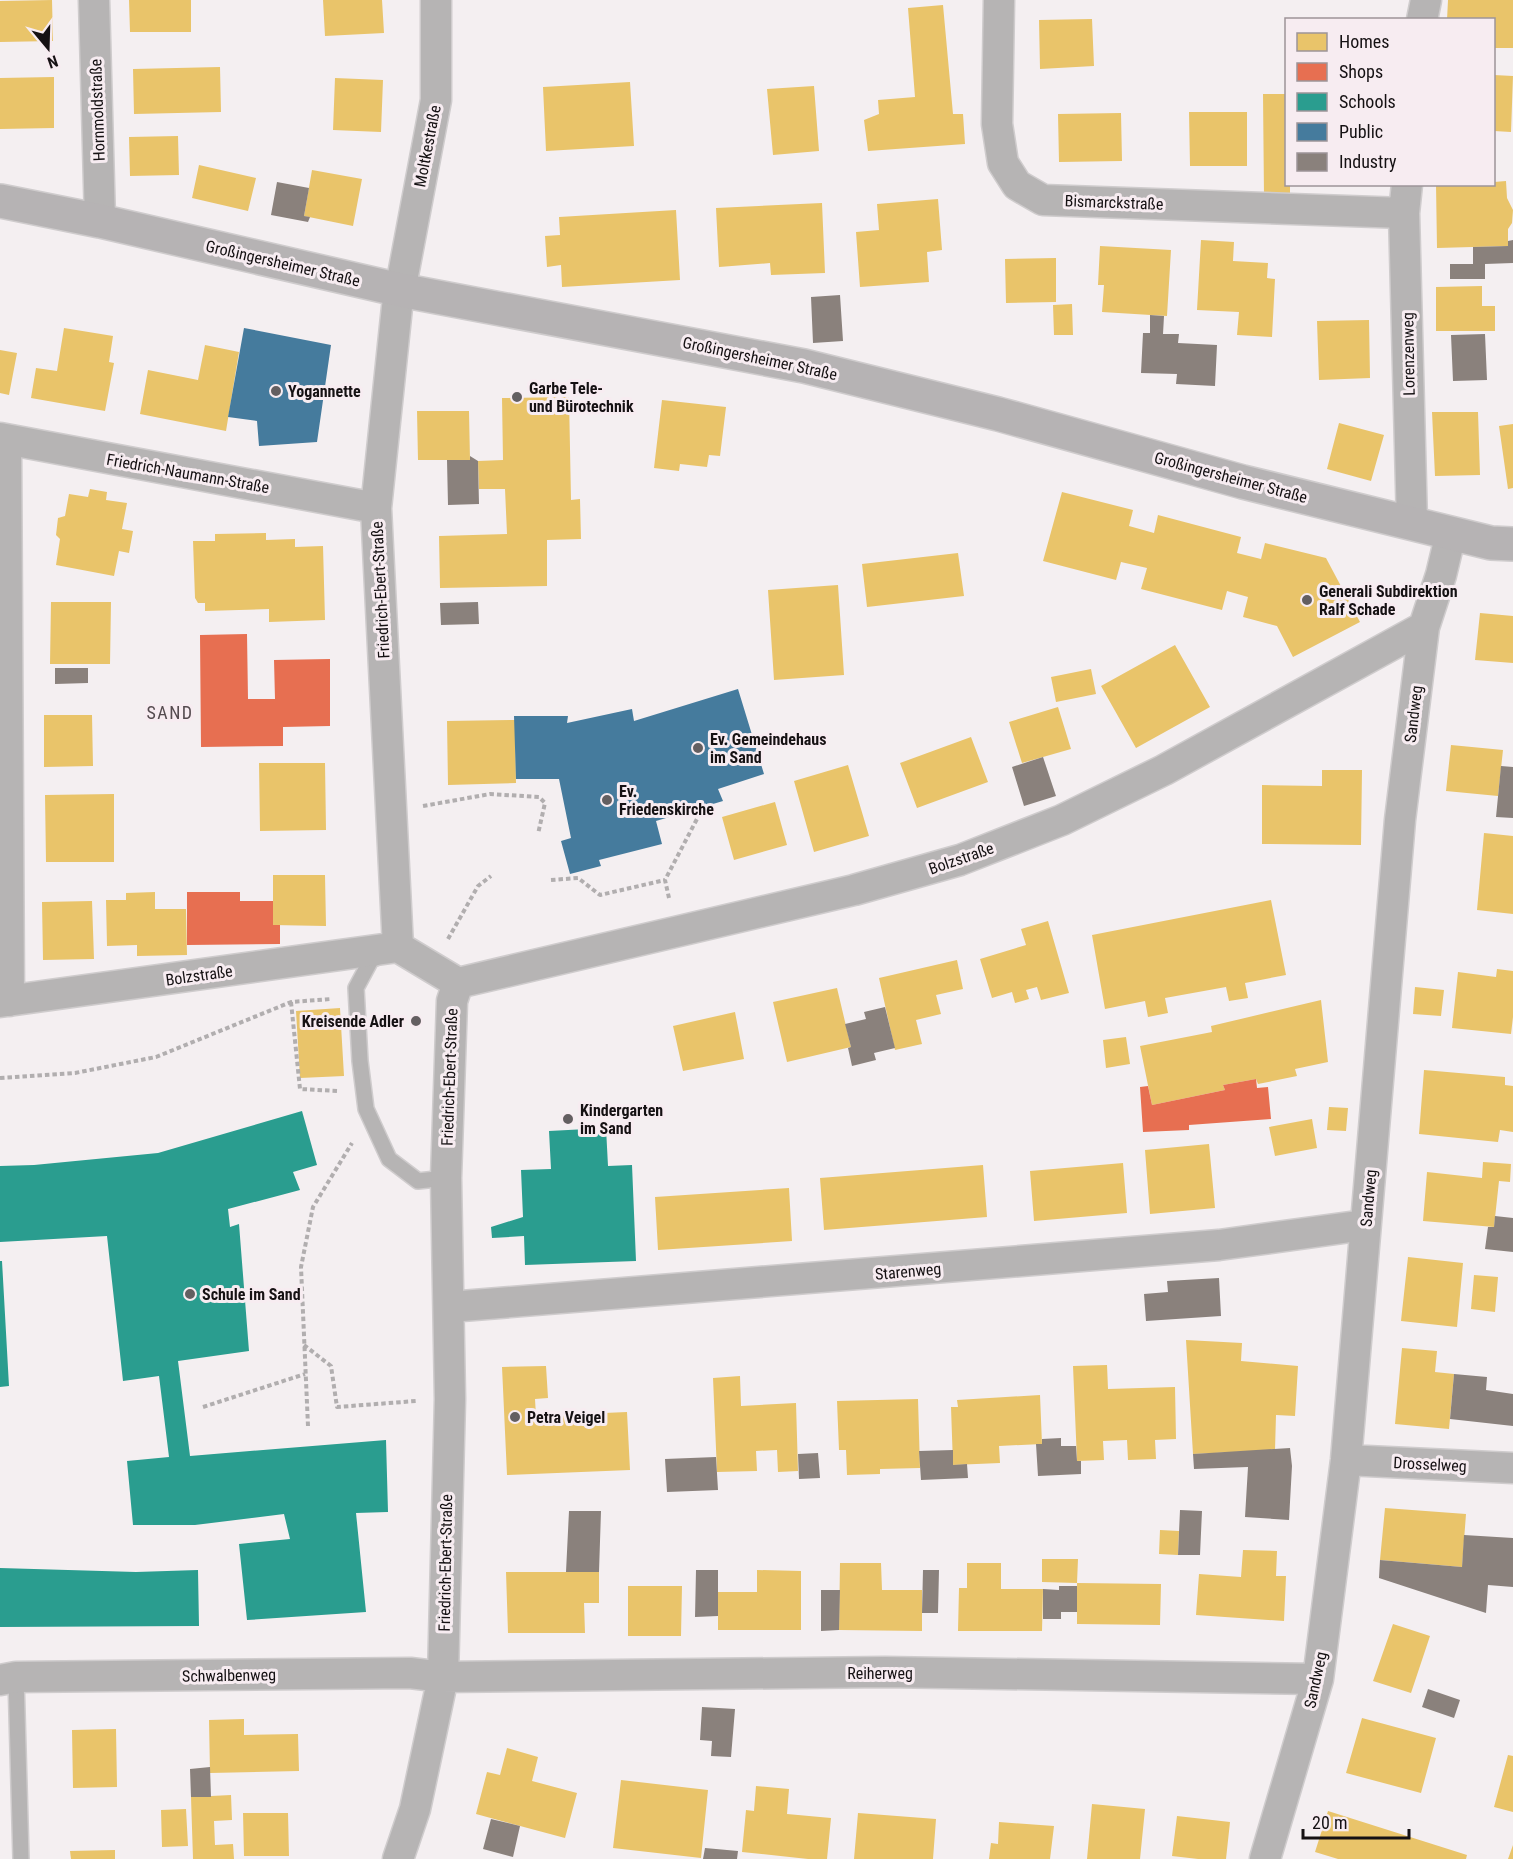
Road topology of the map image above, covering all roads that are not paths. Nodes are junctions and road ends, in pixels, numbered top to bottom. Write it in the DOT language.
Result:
graph roads {
  1 [pos="94,0"];
  2 [pos="436,0"];
  3 [pos="999,0"];
  4 [pos="1426,0"];
  5 [pos="1422,18"];
  6 [pos="1406,199"];
  7 [pos="0,201"];
  8 [pos="100,221"];
  9 [pos="400,290"];
  10 [pos="3,439"];
  11 [pos="376,508"];
  12 [pos="1412,524"];
  13 [pos="1451,533"];
  14 [pos="1513,544"];
  15 [pos="1424,627"];
  16 [pos="398,947"];
  17 [pos="458,983"];
  18 [pos="5,1002"];
  19 [pos="446,1178"];
  20 [pos="1365,1225"];
  21 [pos="449,1307"];
  22 [pos="1347,1460"];
  23 [pos="1513,1468"];
  24 [pos="442,1677"];
  25 [pos="8,1679"];
  26 [pos="1318,1679"];
  27 [pos="21,1859"];
  28 [pos="398,1859"];
  29 [pos="1265,1859"];
  1 -- 8 [label="street, Hornmoldstraße"];
  2 -- 9 [label="street, Moltkestraße"];
  3 -- 6 [label="street, Bismarckstraße"];
  4 -- 5 [label="street"];
  6 -- 12 [label="street, Lorenzenweg"];
  7 -- 8 [label="main road, Großingersheimer Straße"];
  8 -- 9 [label="main road, Großingersheimer Straße"];
  9 -- 11 [label="street, Friedrich-Ebert-Straße"];
  9 -- 12 [label="main road, Großingersheimer Straße"];
  10 -- 11 [label="street, Friedrich-Naumann-Straße"];
  10 -- 18 [label="street"];
  11 -- 16 [label="street, Friedrich-Ebert-Straße"];
  12 -- 13 [label="main road, Großingersheimer Straße"];
  13 -- 14 [label="main road, Großingersheimer Straße"];
  13 -- 15 [label="street, Sandweg"];
  15 -- 17 [label="street, Bolzstraße"];
  15 -- 20 [label="street, Sandweg"];
  16 -- 17 [label="street"];
  16 -- 18 [label="street, Bolzstraße"];
  16 -- 19 [label="lane"];
  17 -- 19 [label="street, Friedrich-Ebert-Straße"];
  19 -- 21 [label="street, Friedrich-Ebert-Straße"];
  20 -- 21 [label="street, Starenweg"];
  20 -- 22 [label="street, Sandweg"];
  21 -- 24 [label="street, Friedrich-Ebert-Straße"];
  22 -- 23 [label="street, Drosselweg"];
  22 -- 26 [label="street, Sandweg"];
  24 -- 25 [label="street, Schwalbenweg"];
  24 -- 26 [label="street, Reiherweg"];
  24 -- 28 [label="street, Friedrich-Ebert-Straße"];
  25 -- 27 [label="lane, Schwalbenweg"];
  26 -- 29 [label="street, Sandweg"];
}
